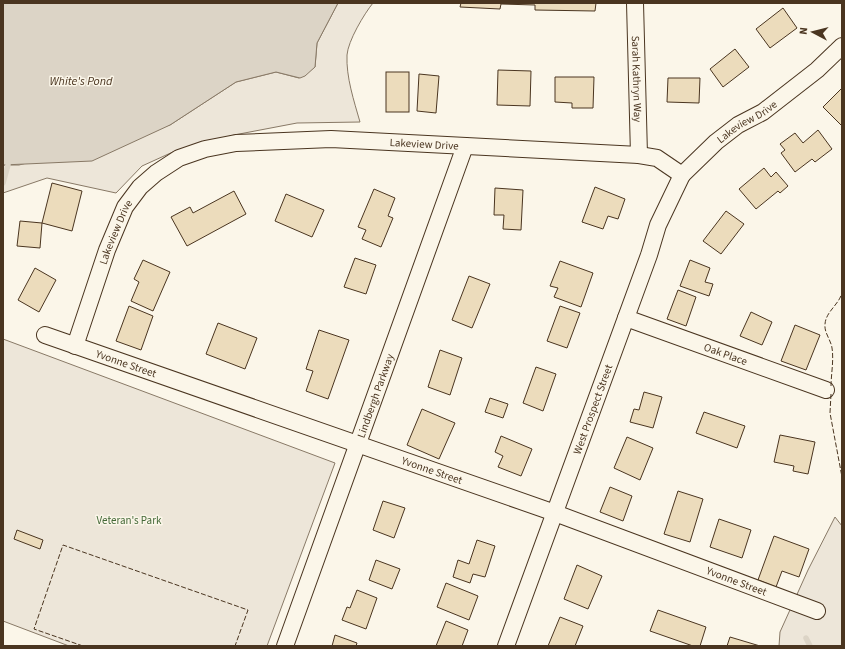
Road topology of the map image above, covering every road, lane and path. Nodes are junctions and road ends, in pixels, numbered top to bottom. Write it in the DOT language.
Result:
graph roads {
  1 [pos="635,3"];
  2 [pos="842,46"];
  3 [pos="465,146"];
  4 [pos="639,155"];
  5 [pos="682,175"];
  6 [pos="626,318"];
  7 [pos="45,335"];
  8 [pos="74,346"];
  9 [pos="826,390"];
  10 [pos="358,444"];
  11 [pos="555,513"];
  12 [pos="817,611"];
  13 [pos="285,646"];
  14 [pos="506,646"];
  1 -- 4 [label="street, Sarah Kathryn Way"];
  2 -- 5 [label="street, Lakeview Drive"];
  3 -- 4 [label="street, Lakeview Drive"];
  3 -- 8 [label="street, Lakeview Drive"];
  3 -- 10 [label="street, Lindbergh Parkway"];
  4 -- 5 [label="street, Lakeview Drive"];
  5 -- 6 [label="street, West Prospect Street"];
  6 -- 9 [label="street, Oak Place"];
  6 -- 11 [label="street, West Prospect Street"];
  7 -- 8 [label="street, Yvonne Street"];
  8 -- 10 [label="street, Yvonne Street"];
  10 -- 11 [label="street, Yvonne Street"];
  10 -- 13 [label="street, Lindbergh Parkway"];
  11 -- 12 [label="street, Yvonne Street"];
  11 -- 14 [label="street, West Prospect Street"];
}
